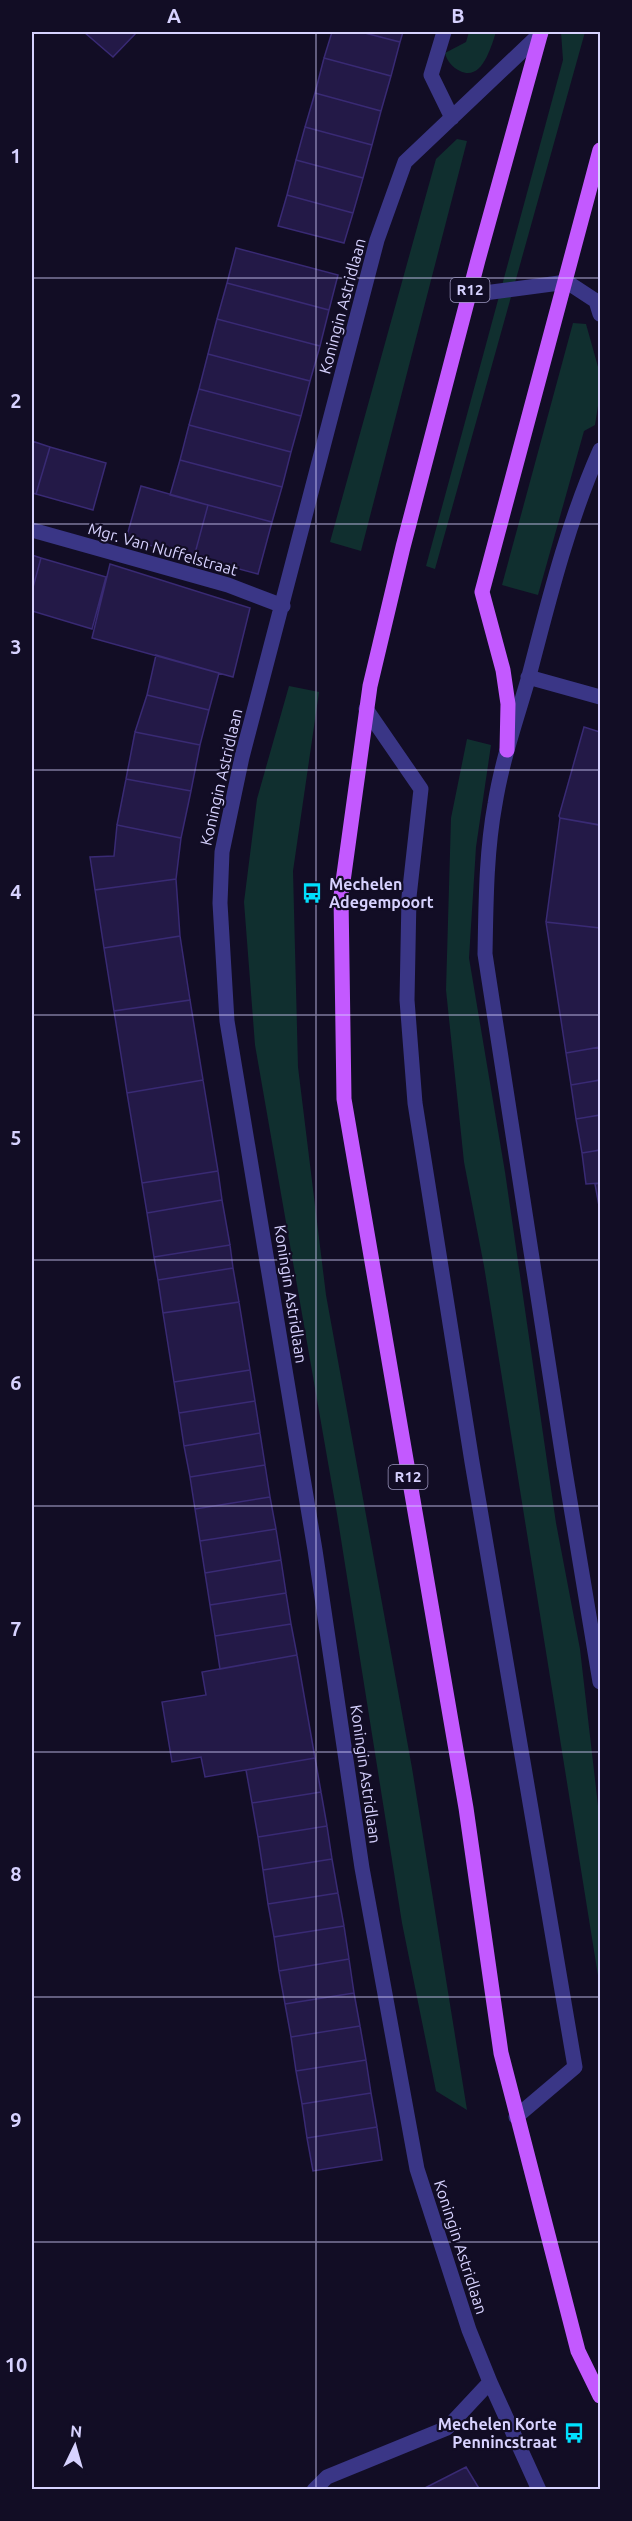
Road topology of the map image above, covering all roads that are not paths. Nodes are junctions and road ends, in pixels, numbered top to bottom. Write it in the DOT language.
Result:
graph roads {
  1 [pos="444,32"];
  2 [pos="541,32"];
  3 [pos="452,118"];
  4 [pos="600,150"];
  5 [pos="567,282"];
  6 [pos="469,295"];
  7 [pos="600,314"];
  8 [pos="600,450"];
  9 [pos="32,530"];
  10 [pos="283,606"];
  11 [pos="528,677"];
  12 [pos="600,697"];
  13 [pos="366,709"];
  14 [pos="507,750"];
  15 [pos="600,1682"];
  16 [pos="516,2117"];
  17 [pos="490,2382"];
  18 [pos="600,2396"];
  19 [pos="314,2490"];
  20 [pos="539,2490"];
  1 -- 3 [label="street"];
  2 -- 3 [label="street, Koningin Astridlaan"];
  2 -- 6 [label="main road, Koningin Astridlaan / R12"];
  3 -- 10 [label="street, Koningin Astridlaan"];
  4 -- 5 [label="main road"];
  5 -- 6 [label="street"];
  5 -- 7 [label="street"];
  5 -- 14 [label="main road"];
  6 -- 13 [label="main road, Koningin Astridlaan / R12"];
  8 -- 11 [label="street"];
  9 -- 10 [label="street, Mgr. Van Nuffelstraat"];
  10 -- 17 [label="street, Koningin Astridlaan"];
  11 -- 12 [label="street"];
  11 -- 14 [label="street"];
  13 -- 16 [label="main road, Koningin Astridlaan / R12"];
  13 -- 16 [label="street"];
  14 -- 15 [label="street"];
  16 -- 18 [label="main road, Koningin Astridlaan / R12"];
  17 -- 19 [label="street"];
  17 -- 20 [label="street, Koningin Astridlaan"];
}
